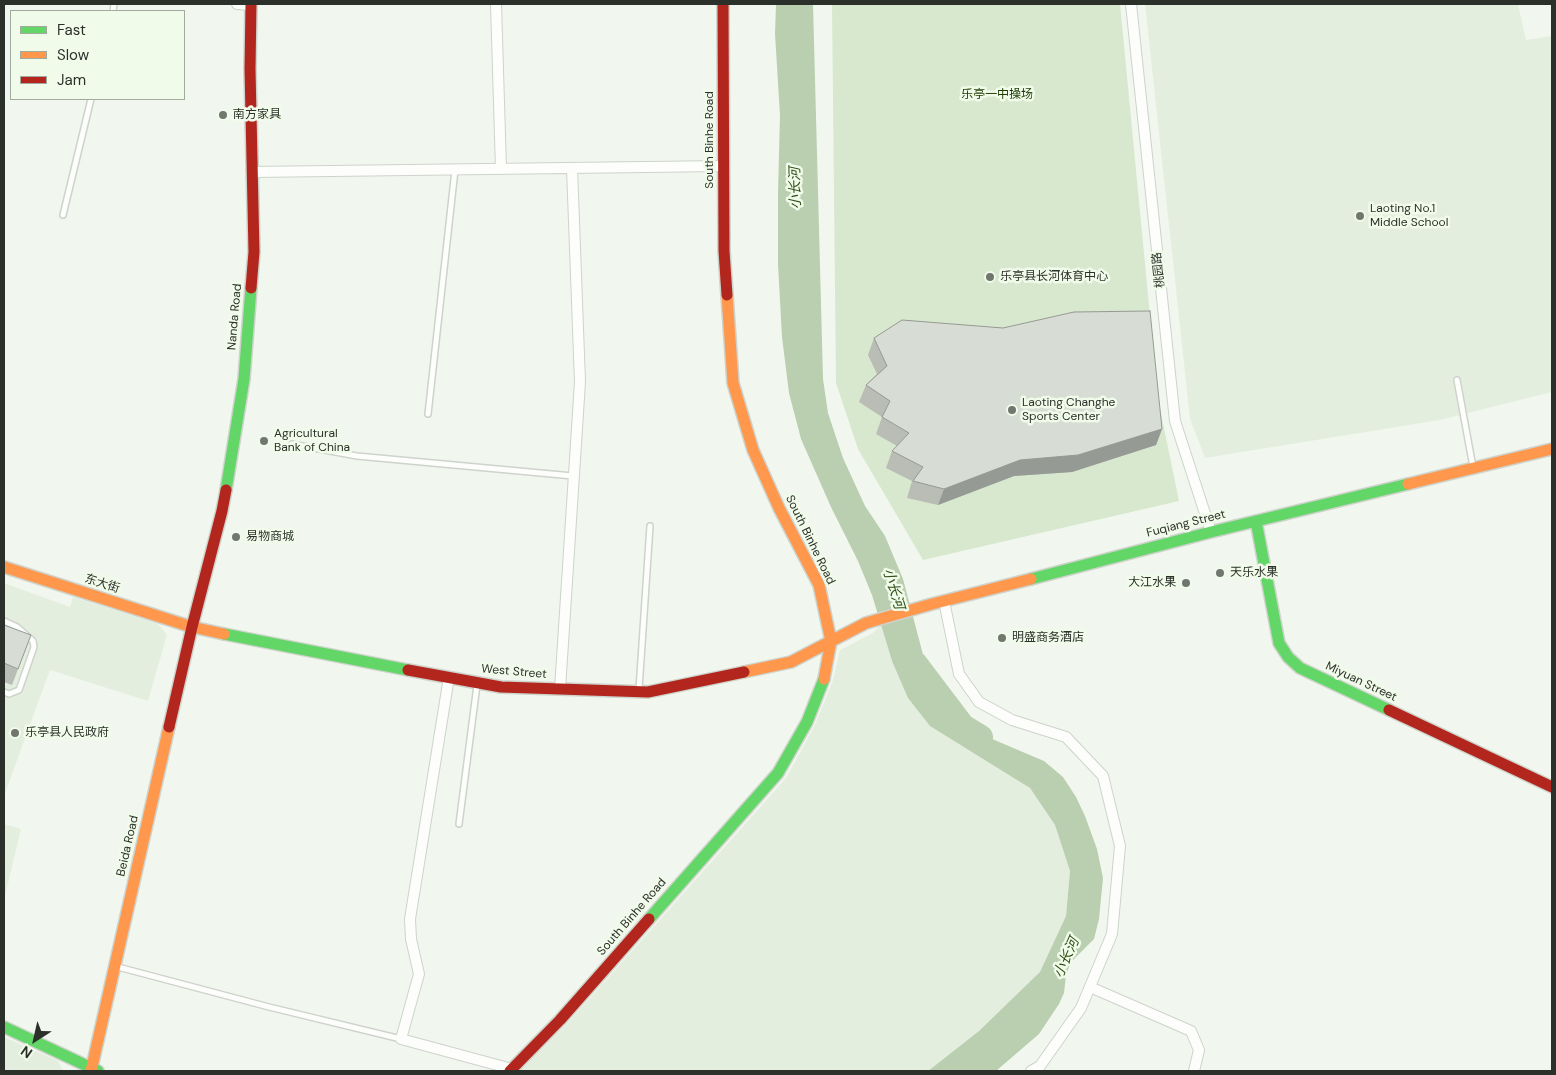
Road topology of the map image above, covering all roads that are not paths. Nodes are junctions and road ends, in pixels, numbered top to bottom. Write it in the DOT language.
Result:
graph roads {
  1 [pos="237,4"];
  2 [pos="251,4"];
  3 [pos="496,4"];
  4 [pos="723,4"];
  5 [pos="1132,4"];
  6 [pos="91,100"];
  7 [pos="724,166"];
  8 [pos="572,168"];
  9 [pos="501,169"];
  10 [pos="455,170"];
  11 [pos="252,172"];
  12 [pos="64,215"];
  13 [pos="1457,380"];
  14 [pos="428,414"];
  15 [pos="292,444"];
  16 [pos="1552,448"];
  17 [pos="1473,468"];
  18 [pos="574,476"];
  19 [pos="1256,521"];
  20 [pos="650,526"];
  21 [pos="1211,532"];
  22 [pos="4,567"];
  23 [pos="944,601"];
  24 [pos="4,620"];
  25 [pos="192,627"];
  26 [pos="831,641"];
  27 [pos="449,677"];
  28 [pos="477,682"];
  29 [pos="560,689"];
  30 [pos="4,692"];
  31 [pos="639,692"];
  32 [pos="1552,787"];
  33 [pos="459,824"];
  34 [pos="115,966"];
  35 [pos="1090,987"];
  36 [pos="4,1027"];
  37 [pos="401,1039"];
  38 [pos="93,1070"];
  39 [pos="511,1070"];
  40 [pos="1196,1070"];
  41 [pos="1031,1071"];
  1 -- 2 [label="street"];
  2 -- 11 [label="street, Nanda Road"];
  3 -- 9 [label="street"];
  4 -- 7 [label="street, South Binhe Road"];
  5 -- 21 [label="street, 桃园路"];
  6 -- 12 [label="lane"];
  7 -- 8 [label="street"];
  7 -- 26 [label="street, South Binhe Road"];
  8 -- 9 [label="street"];
  8 -- 18 [label="street"];
  9 -- 10 [label="street"];
  10 -- 11 [label="street"];
  10 -- 14 [label="lane"];
  11 -- 25 [label="street, Nanda Road"];
  13 -- 17 [label="lane"];
  15 -- 18 [label="lane"];
  16 -- 17 [label="street, Fuqiang Street"];
  17 -- 19 [label="street, Fuqiang Street"];
  18 -- 29 [label="street"];
  19 -- 21 [label="street, Fuqiang Street"];
  19 -- 32 [label="street, Miyuan Street"];
  20 -- 31 [label="lane"];
  21 -- 23 [label="street, Fuqiang Street"];
  22 -- 25 [label="street, 东大街"];
  23 -- 26 [label="street, Fuqiang Street"];
  23 -- 35 [label="street"];
  24 -- 30 [label="lane"];
  25 -- 27 [label="street, West Street"];
  25 -- 34 [label="street, Beida Road"];
  26 -- 31 [label="street, West Street"];
  26 -- 39 [label="street, South Binhe Road"];
  27 -- 28 [label="street, West Street"];
  27 -- 37 [label="street"];
  28 -- 29 [label="street, West Street"];
  28 -- 33 [label="lane"];
  29 -- 31 [label="street, West Street"];
  34 -- 37 [label="lane"];
  34 -- 38 [label="street, Beida Road"];
  35 -- 40 [label="street"];
  35 -- 41 [label="street"];
  36 -- 38 [label="street"];
  37 -- 39 [label="street"];
}
